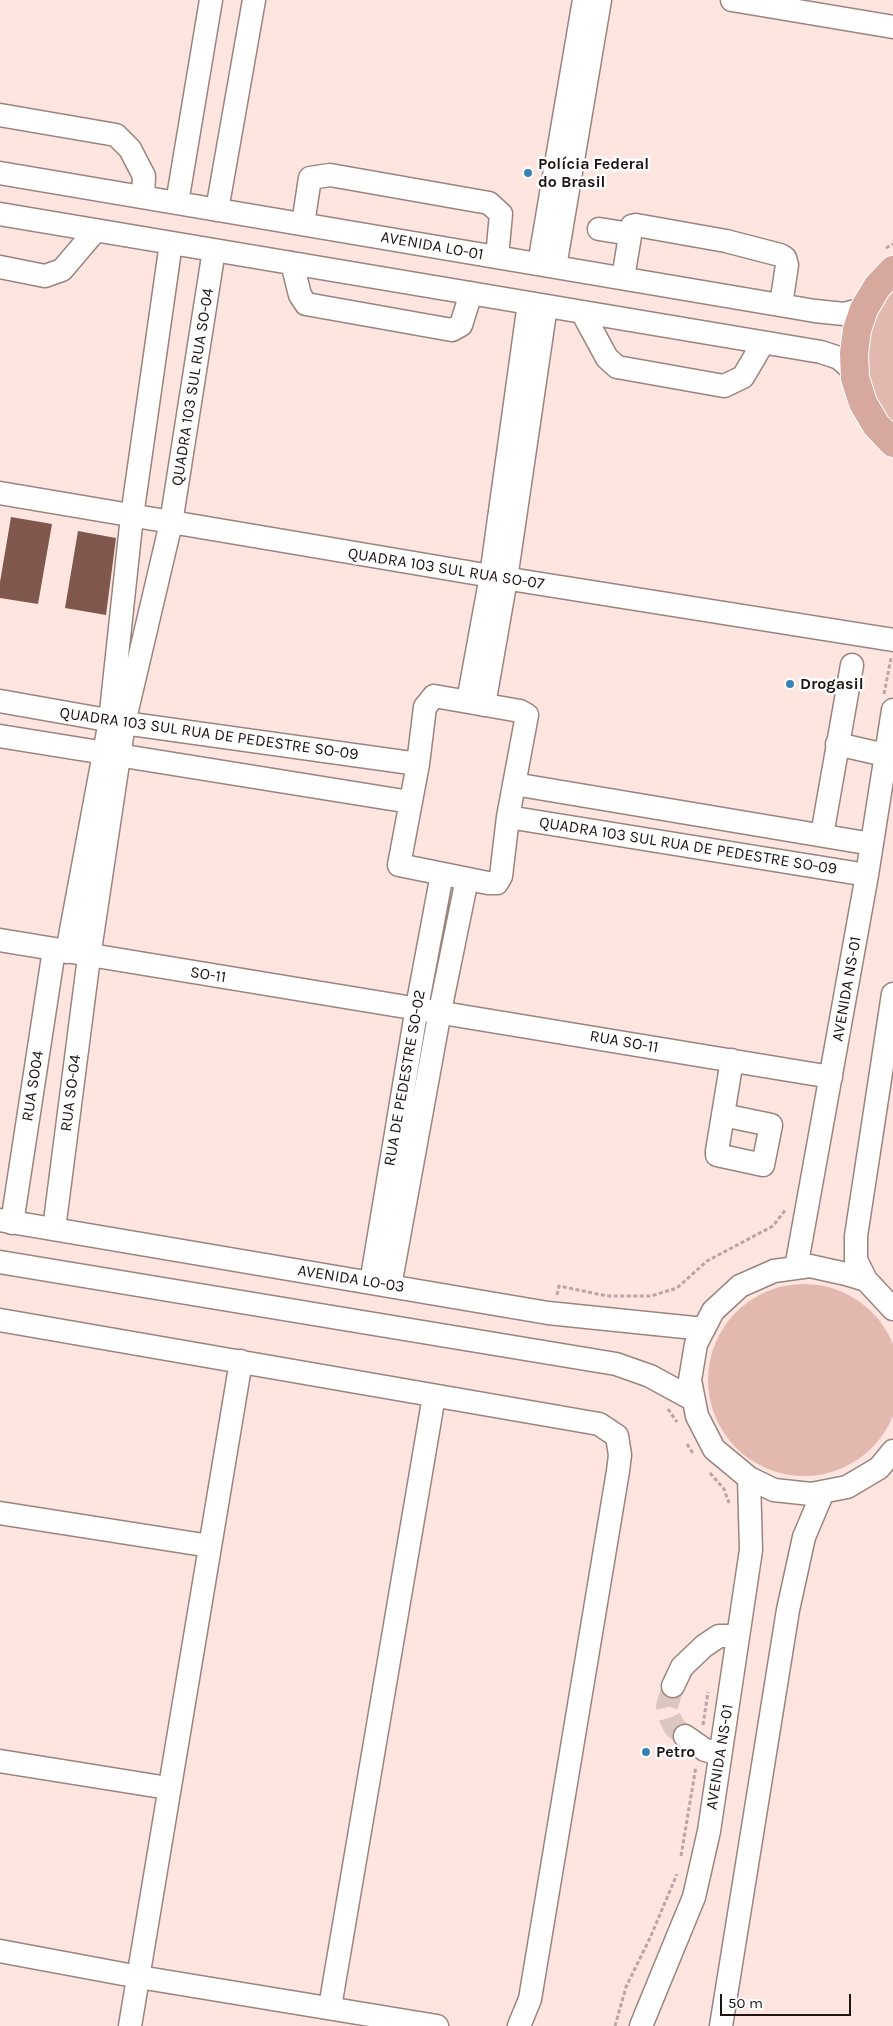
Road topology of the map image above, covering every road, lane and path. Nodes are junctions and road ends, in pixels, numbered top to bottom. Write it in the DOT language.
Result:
graph roads {
  1 [pos="211,0"];
  2 [pos="254,0"];
  3 [pos="584,0"];
  4 [pos="600,0"];
  5 [pos="732,0"];
  6 [pos="893,27"];
  7 [pos="0,114"];
  8 [pos="0,173"];
  9 [pos="143,197"];
  10 [pos="177,203"];
  11 [pos="217,210"];
  12 [pos="0,214"];
  13 [pos="303,224"];
  14 [pos="599,229"];
  15 [pos="96,230"];
  16 [pos="630,234"];
  17 [pos="171,243"];
  18 [pos="893,244"];
  19 [pos="214,250"];
  20 [pos="497,257"];
  21 [pos="887,261"];
  22 [pos="292,263"];
  23 [pos="547,266"];
  24 [pos="0,267"];
  25 [pos="623,278"];
  26 [pos="471,293"];
  27 [pos="538,305"];
  28 [pos="781,305"];
  29 [pos="864,309"];
  30 [pos="582,312"];
  31 [pos="764,343"];
  32 [pos="854,372"];
  33 [pos="893,443"];
  34 [pos="0,493"];
  35 [pos="132,516"];
  36 [pos="172,523"];
  37 [pos="498,578"];
  38 [pos="892,645"];
  39 [pos="852,665"];
  40 [pos="0,701"];
  41 [pos="888,702"];
  42 [pos="476,703"];
  43 [pos="117,722"];
  44 [pos="0,736"];
  45 [pos="837,744"];
  46 [pos="112,753"];
  47 [pos="885,755"];
  48 [pos="418,764"];
  49 [pos="514,784"];
  50 [pos="410,802"];
  51 [pos="508,817"];
  52 [pos="822,835"];
  53 [pos="872,844"];
  54 [pos="442,874"];
  55 [pos="867,875"];
  56 [pos="467,879"];
  57 [pos="0,940"];
  58 [pos="60,951"];
  59 [pos="89,956"];
  60 [pos="893,994"];
  61 [pos="417,1007"];
  62 [pos="440,1011"];
  63 [pos="732,1060"];
  64 [pos="831,1076"];
  65 [pos="723,1116"];
  66 [pos="789,1206"];
  67 [pos="6,1221"];
  68 [pos="54,1229"];
  69 [pos="0,1262"];
  70 [pos="796,1268"];
  71 [pos="866,1280"];
  72 [pos="381,1284"];
  73 [pos="893,1309"];
  74 [pos="554,1314"];
  75 [pos="0,1320"];
  76 [pos="704,1329"];
  77 [pos="241,1360"];
  78 [pos="434,1396"];
  79 [pos="694,1400"];
  80 [pos="666,1405"];
  81 [pos="678,1426"];
  82 [pos="687,1443"];
  83 [pos="893,1452"];
  84 [pos="695,1457"];
  85 [pos="704,1468"];
  86 [pos="749,1478"];
  87 [pos="823,1492"];
  88 [pos="730,1506"];
  89 [pos="0,1513"];
  90 [pos="210,1546"];
  91 [pos="738,1636"];
  92 [pos="709,1683"];
  93 [pos="673,1686"];
  94 [pos="692,1741"];
  95 [pos="720,1754"];
  96 [pos="0,1761"];
  97 [pos="168,1788"];
  98 [pos="680,1862"];
  99 [pos="678,1872"];
  100 [pos="0,1951"];
  101 [pos="139,1977"];
  102 [pos="330,2007"];
  103 [pos="130,2026"];
  104 [pos="437,2026"];
  105 [pos="519,2026"];
  106 [pos="615,2026"];
  107 [pos="641,2026"];
  108 [pos="721,2026"];
  1 -- 10 [label="street"];
  2 -- 11 [label="street"];
  3 -- 23 [label="street"];
  4 -- 23 [label="street"];
  5 -- 6 [label="street"];
  7 -- 9 [label="street"];
  8 -- 9 [label="street, AVENIDA LO-01"];
  9 -- 10 [label="street, AVENIDA LO-01"];
  10 -- 11 [label="street, AVENIDA LO-01"];
  11 -- 13 [label="street, AVENIDA LO-01"];
  12 -- 15 [label="street"];
  13 -- 20 [label="street, AVENIDA LO-01"];
  13 -- 20 [label="street"];
  14 -- 16 [label="street"];
  15 -- 17 [label="street"];
  15 -- 24 [label="street"];
  16 -- 25 [label="street"];
  16 -- 28 [label="street"];
  17 -- 19 [label="street"];
  17 -- 35 [label="street"];
  18 -- 21 [label="path"];
  19 -- 22 [label="street"];
  19 -- 36 [label="street, QUADRA 103 SUL RUA SO-04"];
  20 -- 23 [label="street, AVENIDA LO-01"];
  21 -- 29 [label="main road"];
  22 -- 26 [label="street"];
  22 -- 26 [label="street"];
  23 -- 25 [label="street, AVENIDA LO-01"];
  25 -- 28 [label="street, AVENIDA LO-01"];
  26 -- 27 [label="street"];
  27 -- 30 [label="street"];
  27 -- 37 [label="street"];
  28 -- 29 [label="street, AVENIDA LO-01"];
  29 -- 32 [label="main road"];
  30 -- 31 [label="street"];
  30 -- 31 [label="street"];
  31 -- 32 [label="street"];
  32 -- 33 [label="main road"];
  34 -- 35 [label="street, QUADRA 103 SUL RUA SO-07"];
  35 -- 36 [label="street, QUADRA 103 SUL RUA SO-07"];
  35 -- 43 [label="street"];
  36 -- 37 [label="street, QUADRA 103 SUL RUA SO-07"];
  36 -- 43 [label="street, QUADRA 103 SUL RUA SO-04"];
  37 -- 38 [label="street, QUADRA 103 SUL RUA SO-07"];
  37 -- 42 [label="street"];
  38 -- 41 [label="path"];
  39 -- 45 [label="street"];
  40 -- 43 [label="street, QUADRA 103 SUL RUA DE PEDESTRE SO-09"];
  41 -- 47 [label="street, AVENIDA NS-01"];
  42 -- 48 [label="street"];
  42 -- 49 [label="street"];
  43 -- 46 [label="street"];
  43 -- 48 [label="street, QUADRA 103 SUL RUA DE PEDESTRE SO-09"];
  44 -- 46 [label="street, QUADRA 103 SUL RUA DE PEDESTRE SO-09"];
  45 -- 47 [label="street"];
  45 -- 52 [label="street"];
  46 -- 50 [label="street, QUADRA 103 SUL RUA DE PEDESTRE SO-09"];
  46 -- 58 [label="street, RUA SO04"];
  46 -- 59 [label="street, RUA SO-04"];
  47 -- 53 [label="street, AVENIDA NS-01"];
  48 -- 50 [label="street"];
  49 -- 51 [label="street"];
  49 -- 52 [label="street, QUADRA 103 SUL RUA DE PEDESTRE SO-09"];
  50 -- 54 [label="street"];
  51 -- 55 [label="street, QUADRA 103 SUL RUA DE PEDESTRE SO-09"];
  51 -- 56 [label="street"];
  52 -- 53 [label="street, QUADRA 103 SUL RUA DE PEDESTRE SO-09"];
  53 -- 55 [label="street, AVENIDA NS-01"];
  54 -- 56 [label="street"];
  54 -- 61 [label="street, RUA DE PEDESTRE SO-02"];
  55 -- 64 [label="street, AVENIDA NS-01"];
  56 -- 62 [label="street, RUA DE PEDESTRE SO-02"];
  57 -- 58 [label="street, SO-11"];
  58 -- 59 [label="street, SO-11"];
  58 -- 67 [label="street, RUA SO04"];
  59 -- 61 [label="street, SO-11"];
  59 -- 68 [label="street, RUA SO-04"];
  60 -- 71 [label="street"];
  61 -- 62 [label="street, RUA SO-11"];
  61 -- 72 [label="street, RUA DE PEDESTRE SO-02"];
  62 -- 63 [label="street, RUA SO-11"];
  62 -- 72 [label="street, RUA DE PEDESTRE SO-02"];
  63 -- 64 [label="street, RUA SO-11"];
  63 -- 65 [label="street"];
  64 -- 70 [label="street, AVENIDA NS-01"];
  66 -- 74 [label="path"];
  67 -- 68 [label="street, AVENIDA LO-03"];
  68 -- 72 [label="street, AVENIDA LO-03"];
  69 -- 79 [label="street"];
  70 -- 71 [label="street"];
  70 -- 76 [label="street"];
  71 -- 73 [label="street"];
  72 -- 74 [label="street, AVENIDA LO-03"];
  74 -- 76 [label="street, AVENIDA LO-03"];
  75 -- 77 [label="street"];
  76 -- 79 [label="street"];
  77 -- 78 [label="street"];
  77 -- 90 [label="street"];
  78 -- 102 [label="street"];
  78 -- 105 [label="street"];
  79 -- 86 [label="street"];
  80 -- 81 [label="path"];
  82 -- 84 [label="path"];
  83 -- 87 [label="street"];
  85 -- 88 [label="path"];
  86 -- 87 [label="street"];
  86 -- 91 [label="street, AVENIDA NS-01"];
  87 -- 108 [label="street"];
  89 -- 90 [label="street"];
  90 -- 97 [label="street"];
  91 -- 93 [label="street"];
  91 -- 95 [label="street, AVENIDA NS-01"];
  92 -- 94 [label="path"];
  94 -- 95 [label="street"];
  94 -- 98 [label="path"];
  95 -- 107 [label="street, AVENIDA NS-01"];
  96 -- 97 [label="street"];
  97 -- 101 [label="street"];
  99 -- 106 [label="path"];
  100 -- 101 [label="street"];
  101 -- 102 [label="street"];
  101 -- 103 [label="street"];
  102 -- 104 [label="street"];
}
